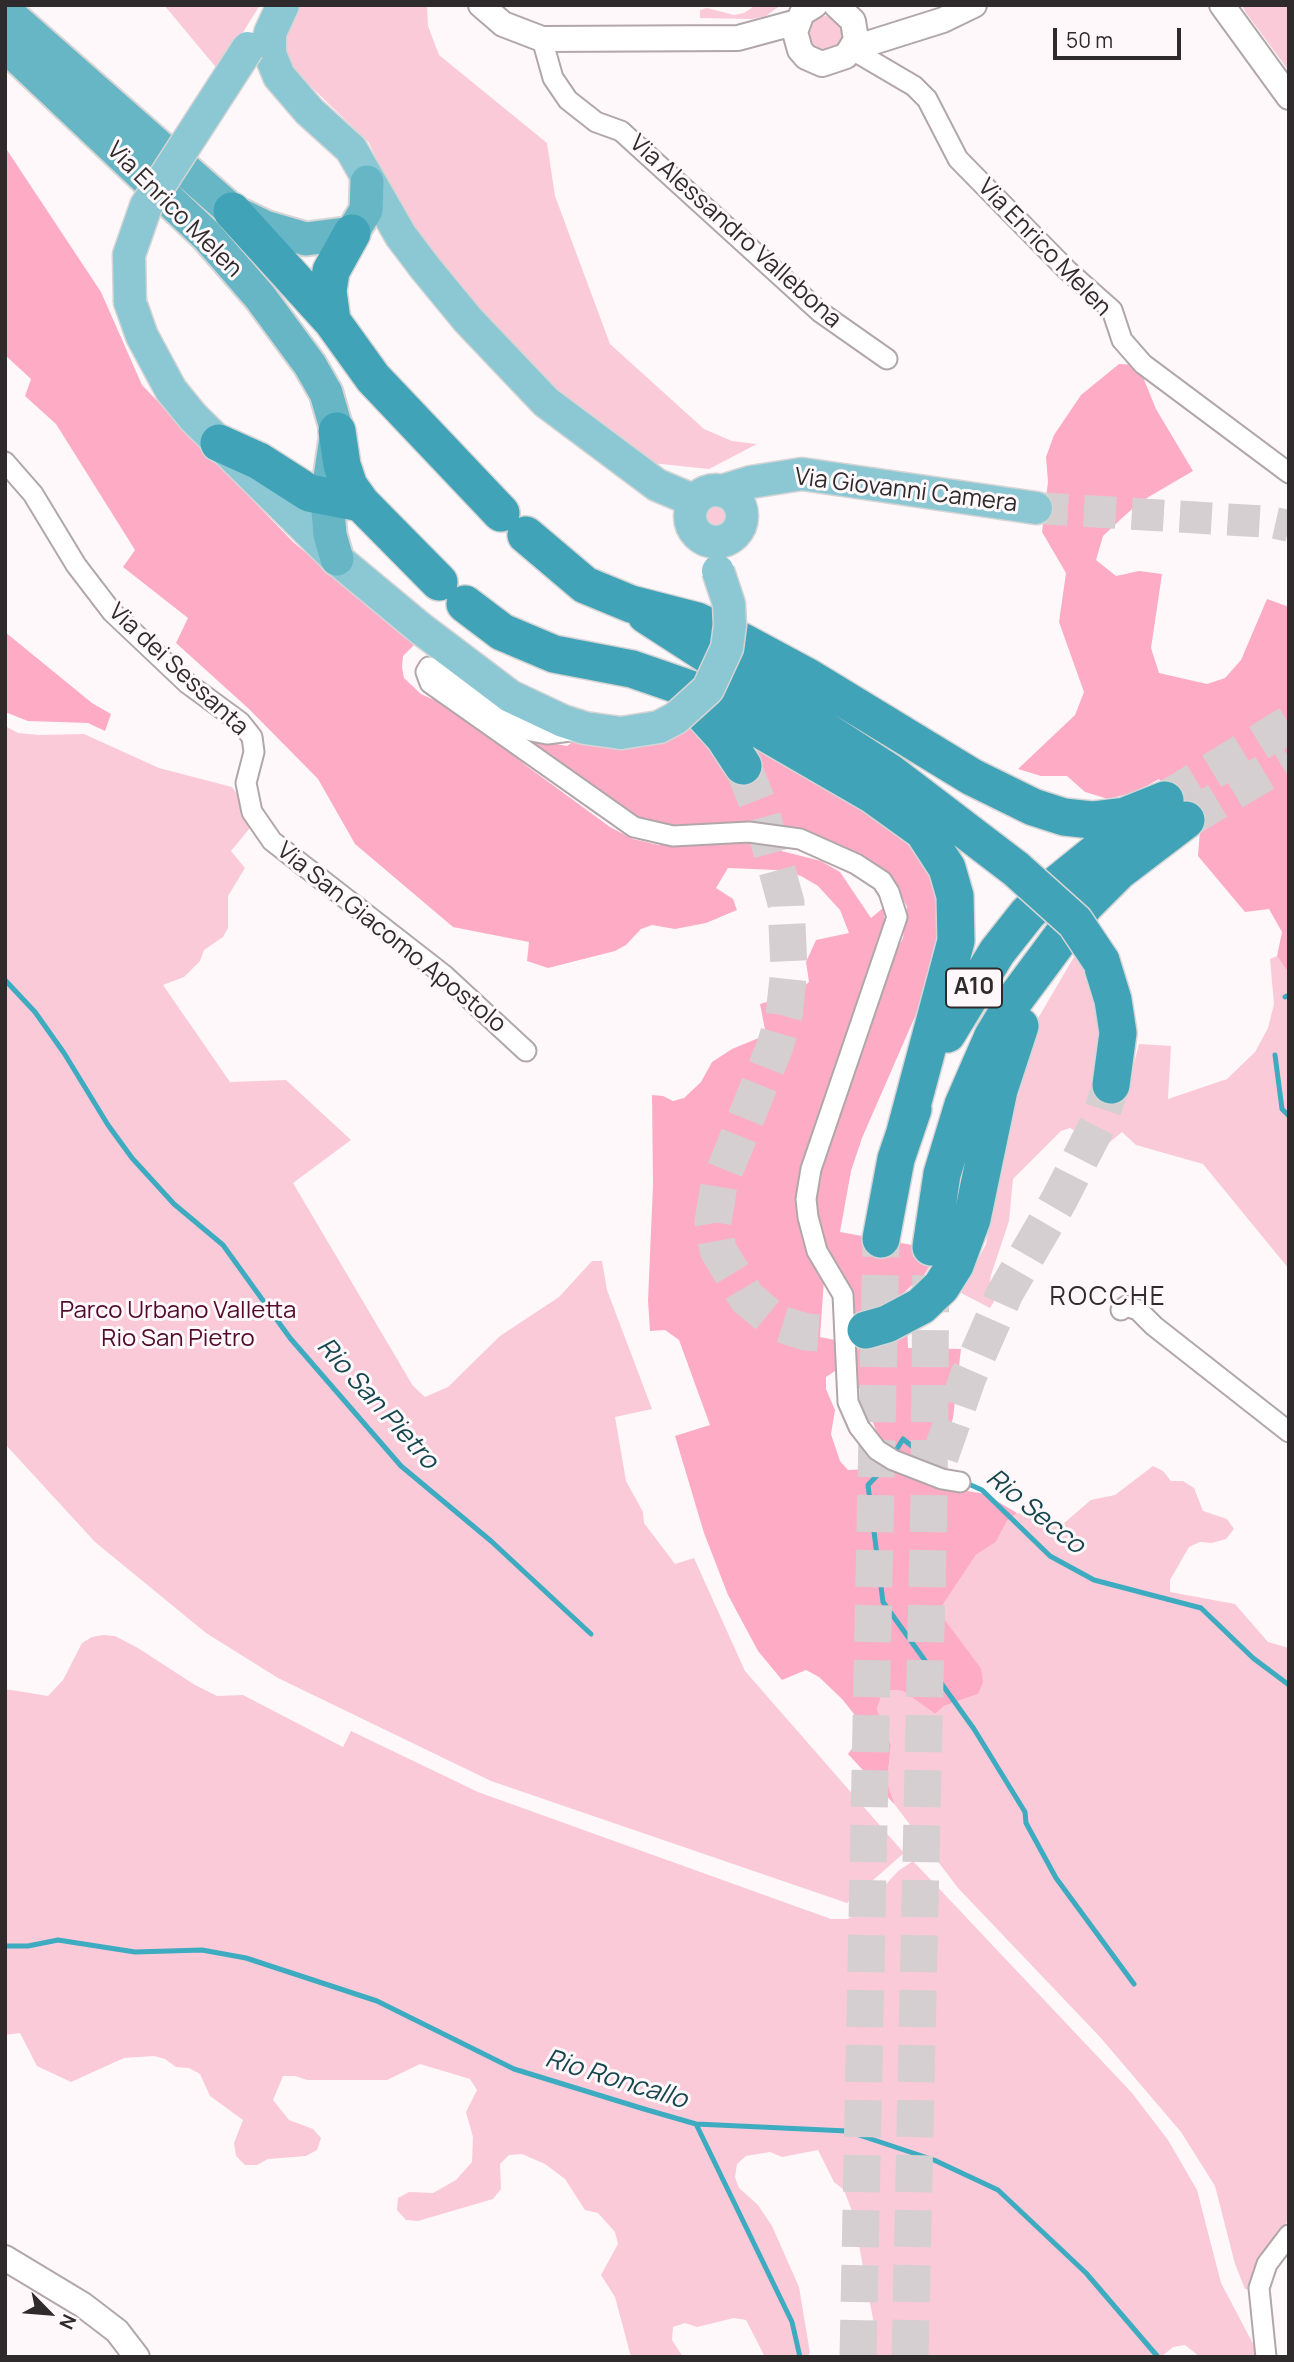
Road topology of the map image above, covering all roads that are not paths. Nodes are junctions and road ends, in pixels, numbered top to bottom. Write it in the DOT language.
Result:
graph roads {
  1 [pos="481,5"];
  2 [pos="974,5"];
  3 [pos="1222,5"];
  4 [pos="5,11"];
  5 [pos="279,12"];
  6 [pos="844,13"];
  7 [pos="806,14"];
  8 [pos="902,31"];
  9 [pos="738,38"];
  10 [pos="542,39"];
  11 [pos="5,45"];
  12 [pos="852,49"];
  13 [pos="800,50"];
  14 [pos="1289,97"];
  15 [pos="367,182"];
  16 [pos="232,211"];
  17 [pos="352,233"];
  18 [pos="332,320"];
  19 [pos="887,359"];
  20 [pos="337,431"];
  21 [pos="219,443"];
  22 [pos="5,462"];
  23 [pos="1289,473"];
  24 [pos="719,499"];
  25 [pos="344,500"];
  26 [pos="1036,508"];
  27 [pos="720,557"];
  28 [pos="337,559"];
  29 [pos="631,604"];
  30 [pos="664,678"];
  31 [pos="585,728"];
  32 [pos="743,766"];
  33 [pos="246,783"];
  34 [pos="1176,810"];
  35 [pos="1058,938"];
  36 [pos="526,1051"];
  37 [pos="1111,1085"];
  38 [pos="905,1132"];
  39 [pos="881,1239"];
  40 [pos="931,1247"];
  41 [pos="1121,1310"];
  42 [pos="866,1330"];
  43 [pos="1289,1432"];
  44 [pos="960,1482"];
  45 [pos="1289,2235"];
  46 [pos="5,2258"];
  47 [pos="137,2357"];
  48 [pos="1266,2357"];
  1 -- 10 [label="street"];
  2 -- 8 [label="street"];
  3 -- 14 [label="street"];
  4 -- 16 [label="highway, Via Enrico Melen"];
  5 -- 15 [label="main road"];
  5 -- 21 [label="main road, bridge"];
  6 -- 8 [label="street"];
  6 -- 12 [label="street"];
  7 -- 9 [label="street"];
  7 -- 13 [label="street"];
  8 -- 12 [label="street"];
  9 -- 10 [label="street"];
  9 -- 13 [label="street"];
  10 -- 19 [label="street, Via Alessandro Vallebona"];
  11 -- 20 [label="highway, Via Enrico Melen"];
  12 -- 13 [label="street"];
  12 -- 23 [label="street, Via Enrico Melen"];
  15 -- 17 [label="highway"];
  15 -- 24 [label="main road"];
  16 -- 17 [label="highway, Via Enrico Melen"];
  16 -- 18 [label="highway"];
  17 -- 18 [label="highway"];
  18 -- 29 [label="highway"];
  20 -- 25 [label="highway"];
  21 -- 25 [label="highway"];
  21 -- 28 [label="main road"];
  22 -- 33 [label="street, Via dei Sessanta"];
  24 -- 26 [label="main road, Via Giovanni Camera"];
  24 -- 27 [label="main road"];
  24 -- 27 [label="main road"];
  25 -- 28 [label="highway"];
  25 -- 30 [label="highway"];
  27 -- 31 [label="main road, bridge"];
  28 -- 31 [label="main road"];
  29 -- 34 [label="highway"];
  29 -- 37 [label="highway, bridge"];
  30 -- 32 [label="highway"];
  30 -- 38 [label="highway"];
  31 -- 44 [label="street"];
  33 -- 36 [label="street, Via San Giacomo Apostolo"];
  34 -- 35 [label="highway, A10"];
  34 -- 38 [label="highway, A10"];
  35 -- 40 [label="highway, A10"];
  35 -- 42 [label="highway"];
  38 -- 39 [label="highway, A10"];
  41 -- 43 [label="street"];
  45 -- 48 [label="street"];
  46 -- 47 [label="street"];
}
